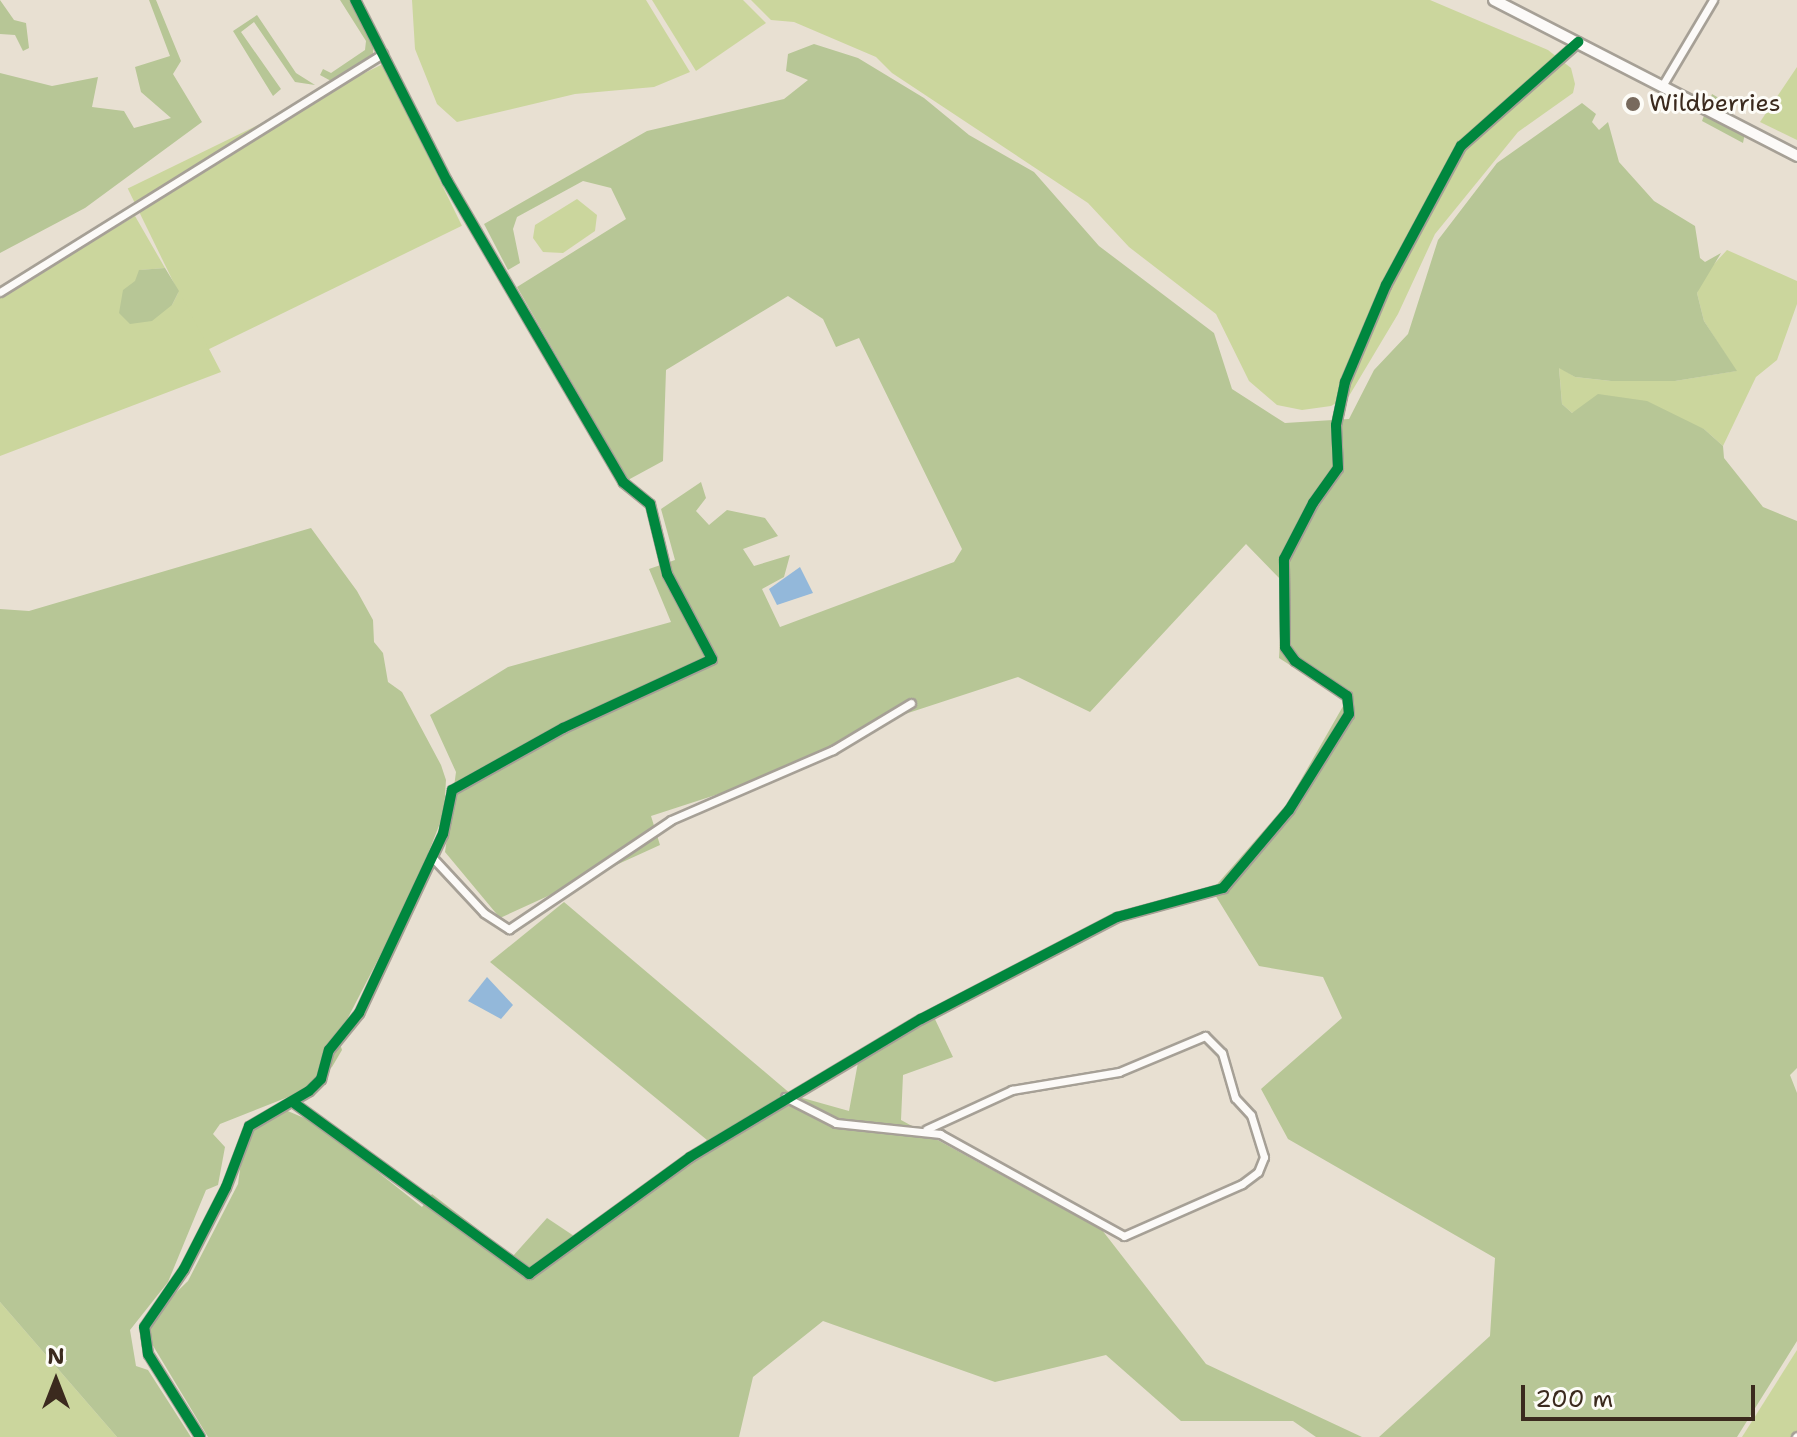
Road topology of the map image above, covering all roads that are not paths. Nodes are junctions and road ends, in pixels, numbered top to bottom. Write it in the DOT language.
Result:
graph roads {
  1 [pos="355,0"];
  2 [pos="1494,0"];
  3 [pos="1713,0"];
  4 [pos="1578,42"];
  5 [pos="383,54"];
  6 [pos="1662,86"];
  7 [pos="1797,156"];
  8 [pos="0,292"];
  9 [pos="911,703"];
  10 [pos="432,857"];
  11 [pos="785,1097"];
  12 [pos="294,1103"];
  13 [pos="927,1129"];
  14 [pos="200,1437"];
  1 -- 5 [label="street"];
  2 -- 4 [label="street"];
  3 -- 6 [label="street"];
  4 -- 6 [label="street"];
  4 -- 11 [label="street"];
  5 -- 8 [label="street"];
  5 -- 10 [label="street"];
  6 -- 7 [label="street"];
  9 -- 10 [label="street"];
  10 -- 12 [label="street"];
  11 -- 12 [label="street"];
  11 -- 13 [label="street"];
  12 -- 14 [label="street"];
  13 -- 13 [label="street"];
}
